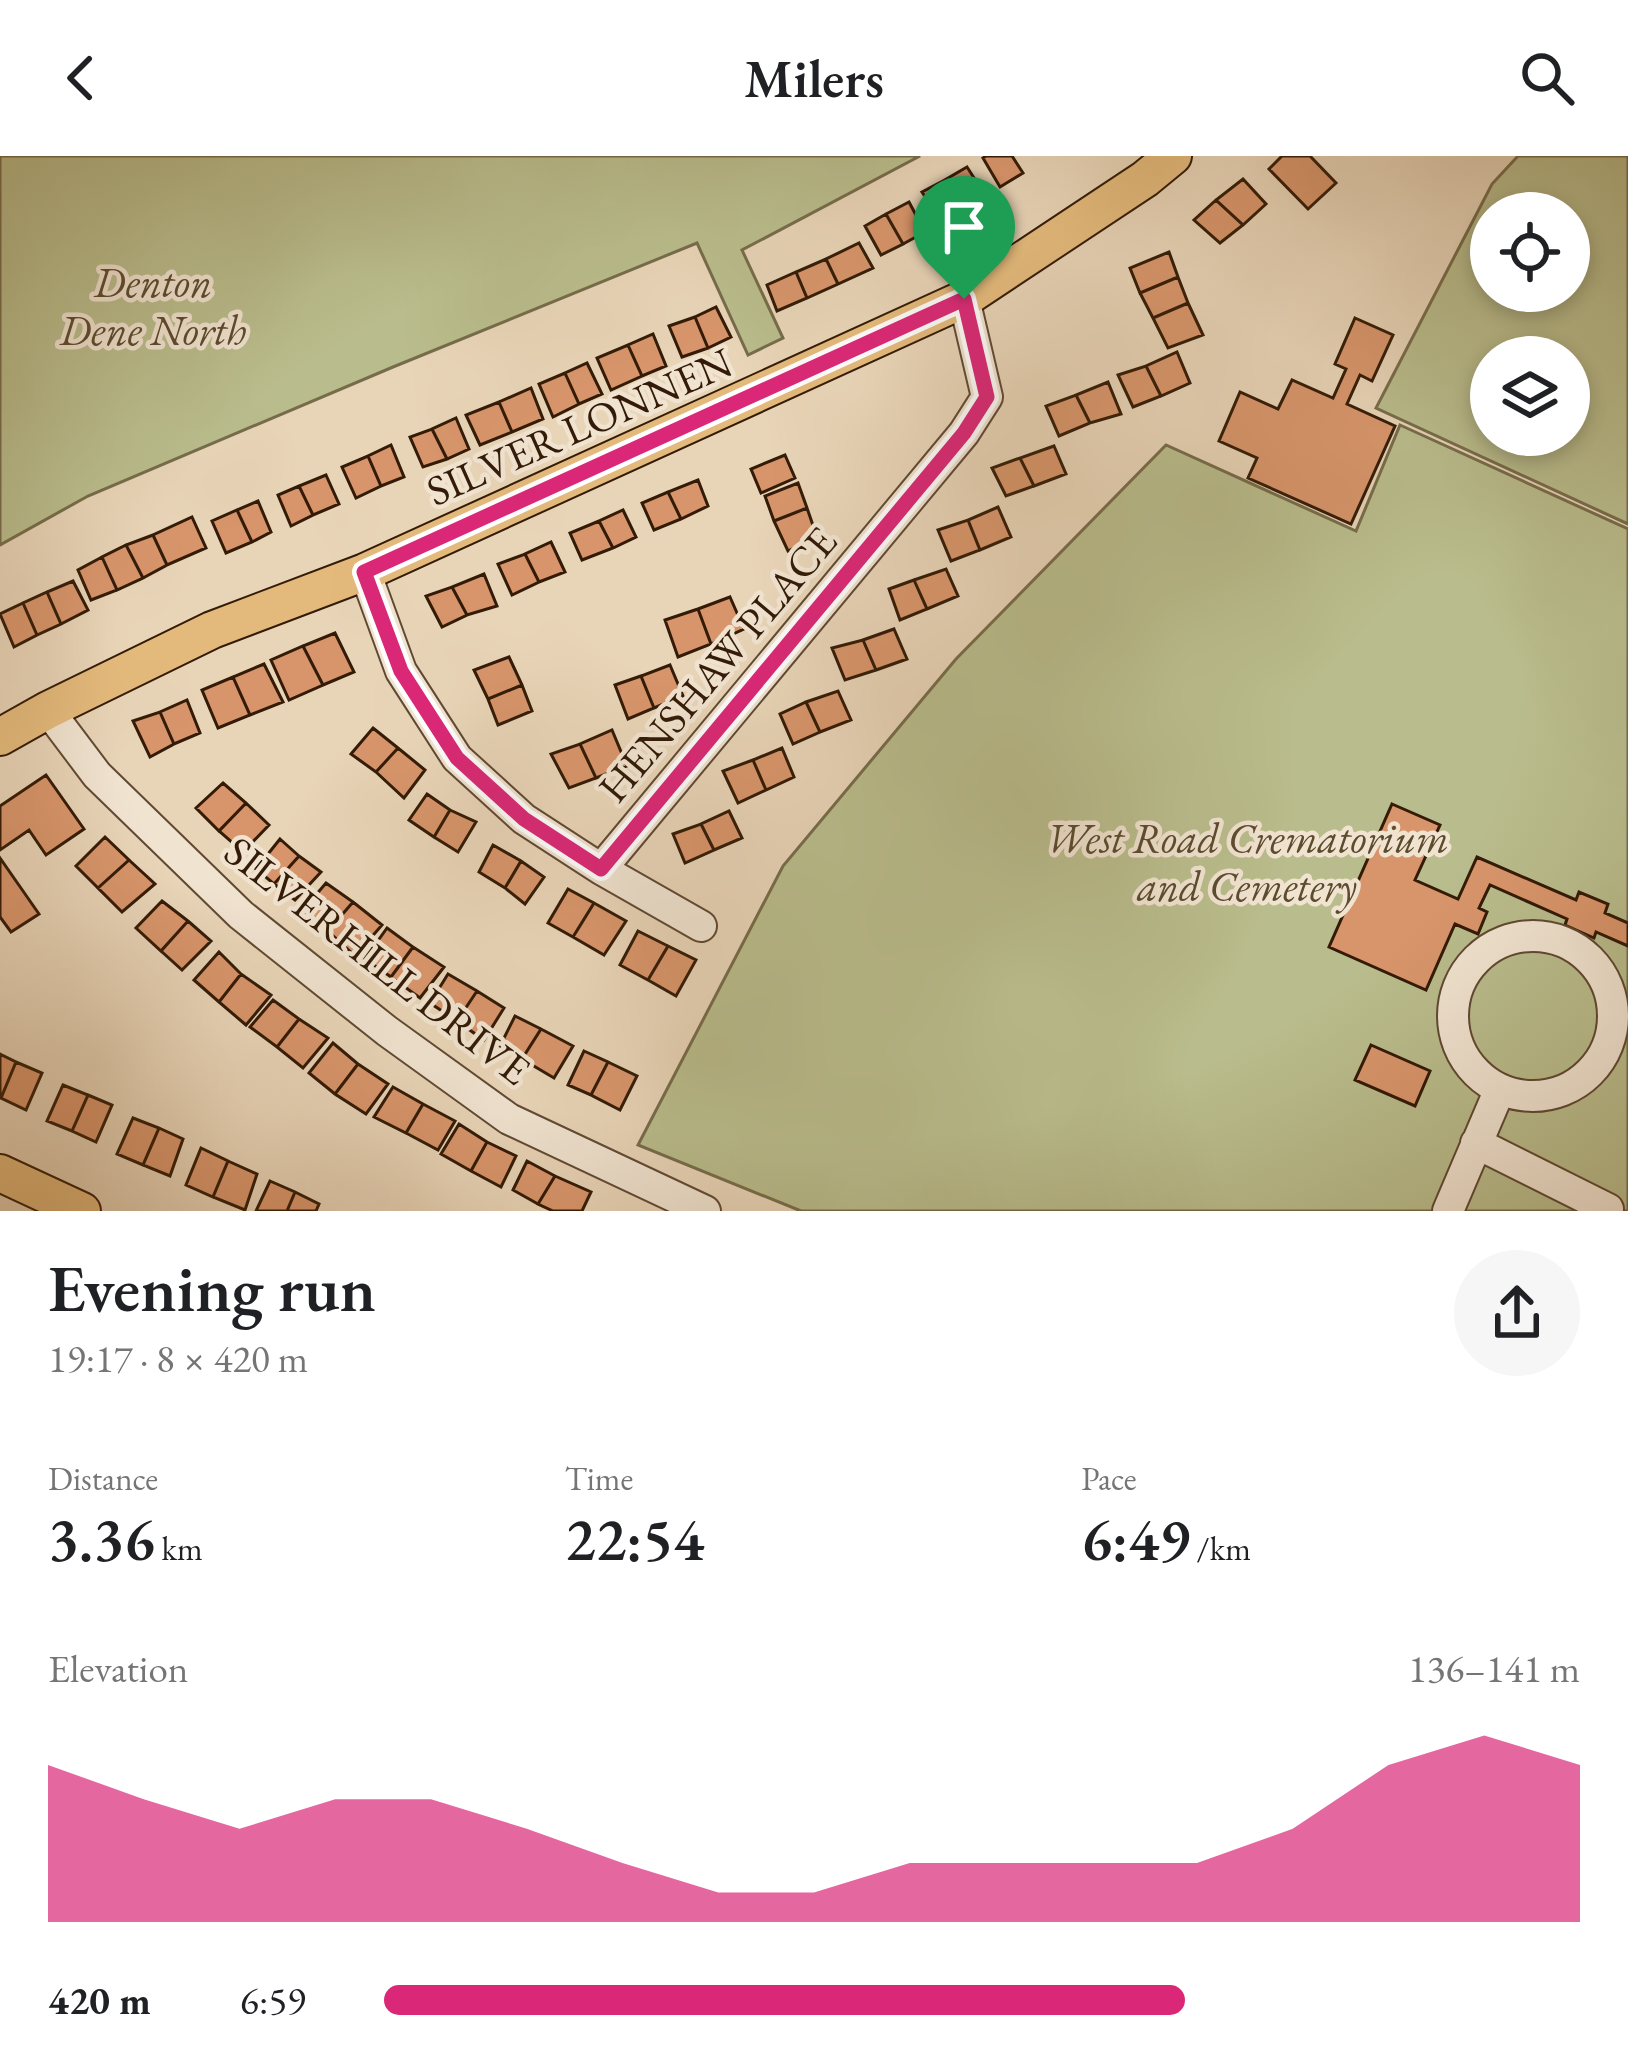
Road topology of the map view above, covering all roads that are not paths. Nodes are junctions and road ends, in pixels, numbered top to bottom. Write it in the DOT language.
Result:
graph roads {
  1 [pos="1173,156"];
  2 [pos="964,299"];
  3 [pos="364,572"];
  4 [pos="48,710"];
  5 [pos="0,737"];
  6 [pos="601,869"];
  7 [pos="700,926"];
  8 [pos="1499,1089"];
  9 [pos="1477,1143"];
  10 [pos="0,1173"];
  11 [pos="82,1211"];
  12 [pos="705,1211"];
  13 [pos="1448,1211"];
  14 [pos="1607,1211"];
  1 -- 2 [label="main road, SILVER LONNEN"];
  2 -- 3 [label="main road, SILVER LONNEN"];
  2 -- 6 [label="street, HENSHAW PLACE"];
  3 -- 4 [label="main road, SILVER LONNEN"];
  3 -- 6 [label="street, HENSHAW PLACE"];
  4 -- 5 [label="main road, SILVER LONNEN"];
  4 -- 12 [label="street, SILVERHILL DRIVE"];
  6 -- 7 [label="street"];
  8 -- 8 [label="street"];
  8 -- 9 [label="street"];
  9 -- 13 [label="street"];
  9 -- 14 [label="street"];
  10 -- 11 [label="main road"];
}
